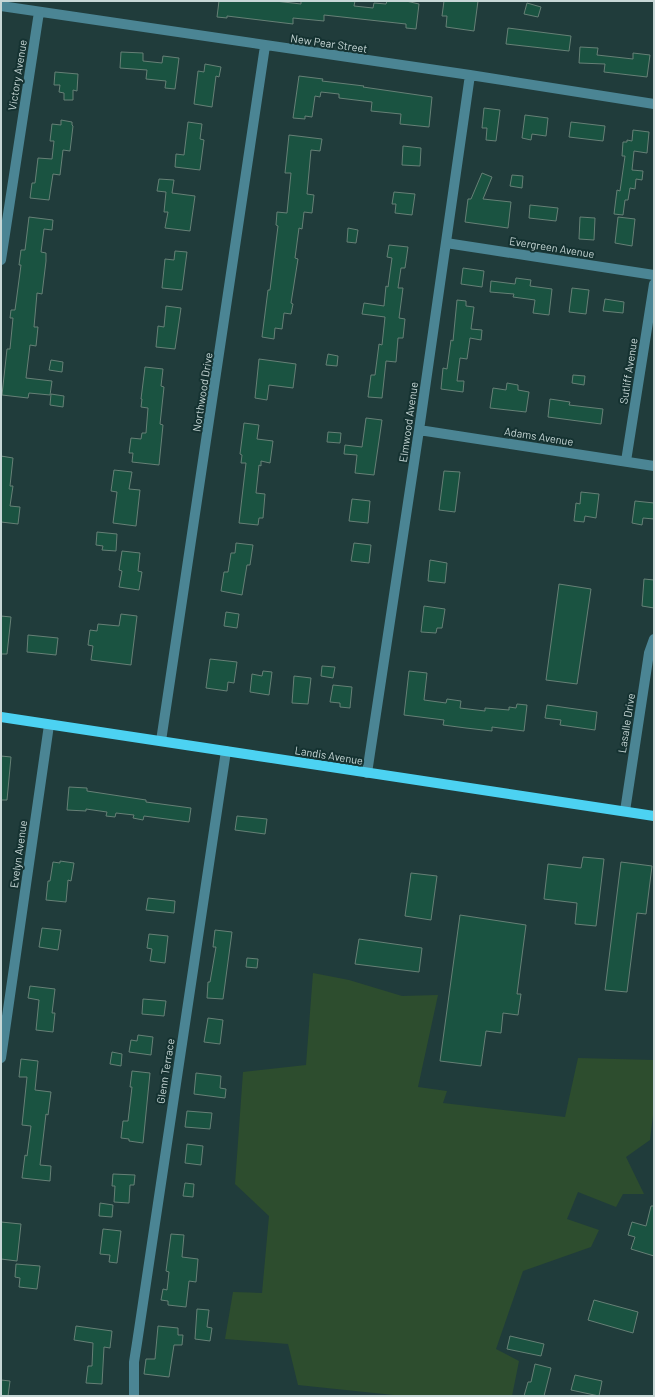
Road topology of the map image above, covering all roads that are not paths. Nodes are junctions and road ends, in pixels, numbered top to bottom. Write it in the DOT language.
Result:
graph roads {
  1 [pos="1,6"];
  2 [pos="39,12"];
  3 [pos="265,46"];
  4 [pos="470,75"];
  5 [pos="654,104"];
  6 [pos="446,243"];
  7 [pos="1,260"];
  8 [pos="654,274"];
  9 [pos="654,284"];
  10 [pos="419,430"];
  11 [pos="626,461"];
  12 [pos="654,466"];
  13 [pos="654,639"];
  14 [pos="1,718"];
  15 [pos="49,725"];
  16 [pos="161,741"];
  17 [pos="226,751"];
  18 [pos="367,772"];
  19 [pos="625,812"];
  20 [pos="654,816"];
  21 [pos="1,1058"];
  22 [pos="134,1396"];
  1 -- 2 [label="street, New Pear Street"];
  2 -- 3 [label="street, New Pear Street"];
  2 -- 7 [label="street, Victory Avenue"];
  3 -- 4 [label="street, New Pear Street"];
  3 -- 16 [label="street, Northwood Drive"];
  4 -- 5 [label="street, New Pear Street"];
  4 -- 6 [label="street, Elmwood Avenue"];
  6 -- 8 [label="street, Evergreen Avenue"];
  6 -- 10 [label="street, Elmwood Avenue"];
  9 -- 11 [label="street, Sutliff Avenue"];
  10 -- 11 [label="street, Adams Avenue"];
  10 -- 18 [label="street, Elmwood Avenue"];
  11 -- 12 [label="street, Adams Avenue"];
  13 -- 19 [label="street, Lasalle Drive"];
  14 -- 15 [label="main road, Landis Avenue"];
  15 -- 16 [label="main road, Landis Avenue"];
  15 -- 21 [label="street, Evelyn Avenue"];
  16 -- 17 [label="main road, Landis Avenue"];
  17 -- 18 [label="main road, Landis Avenue"];
  17 -- 22 [label="street, Glenn Terrace"];
  18 -- 19 [label="main road, Landis Avenue"];
  19 -- 20 [label="main road, Landis Avenue"];
}
